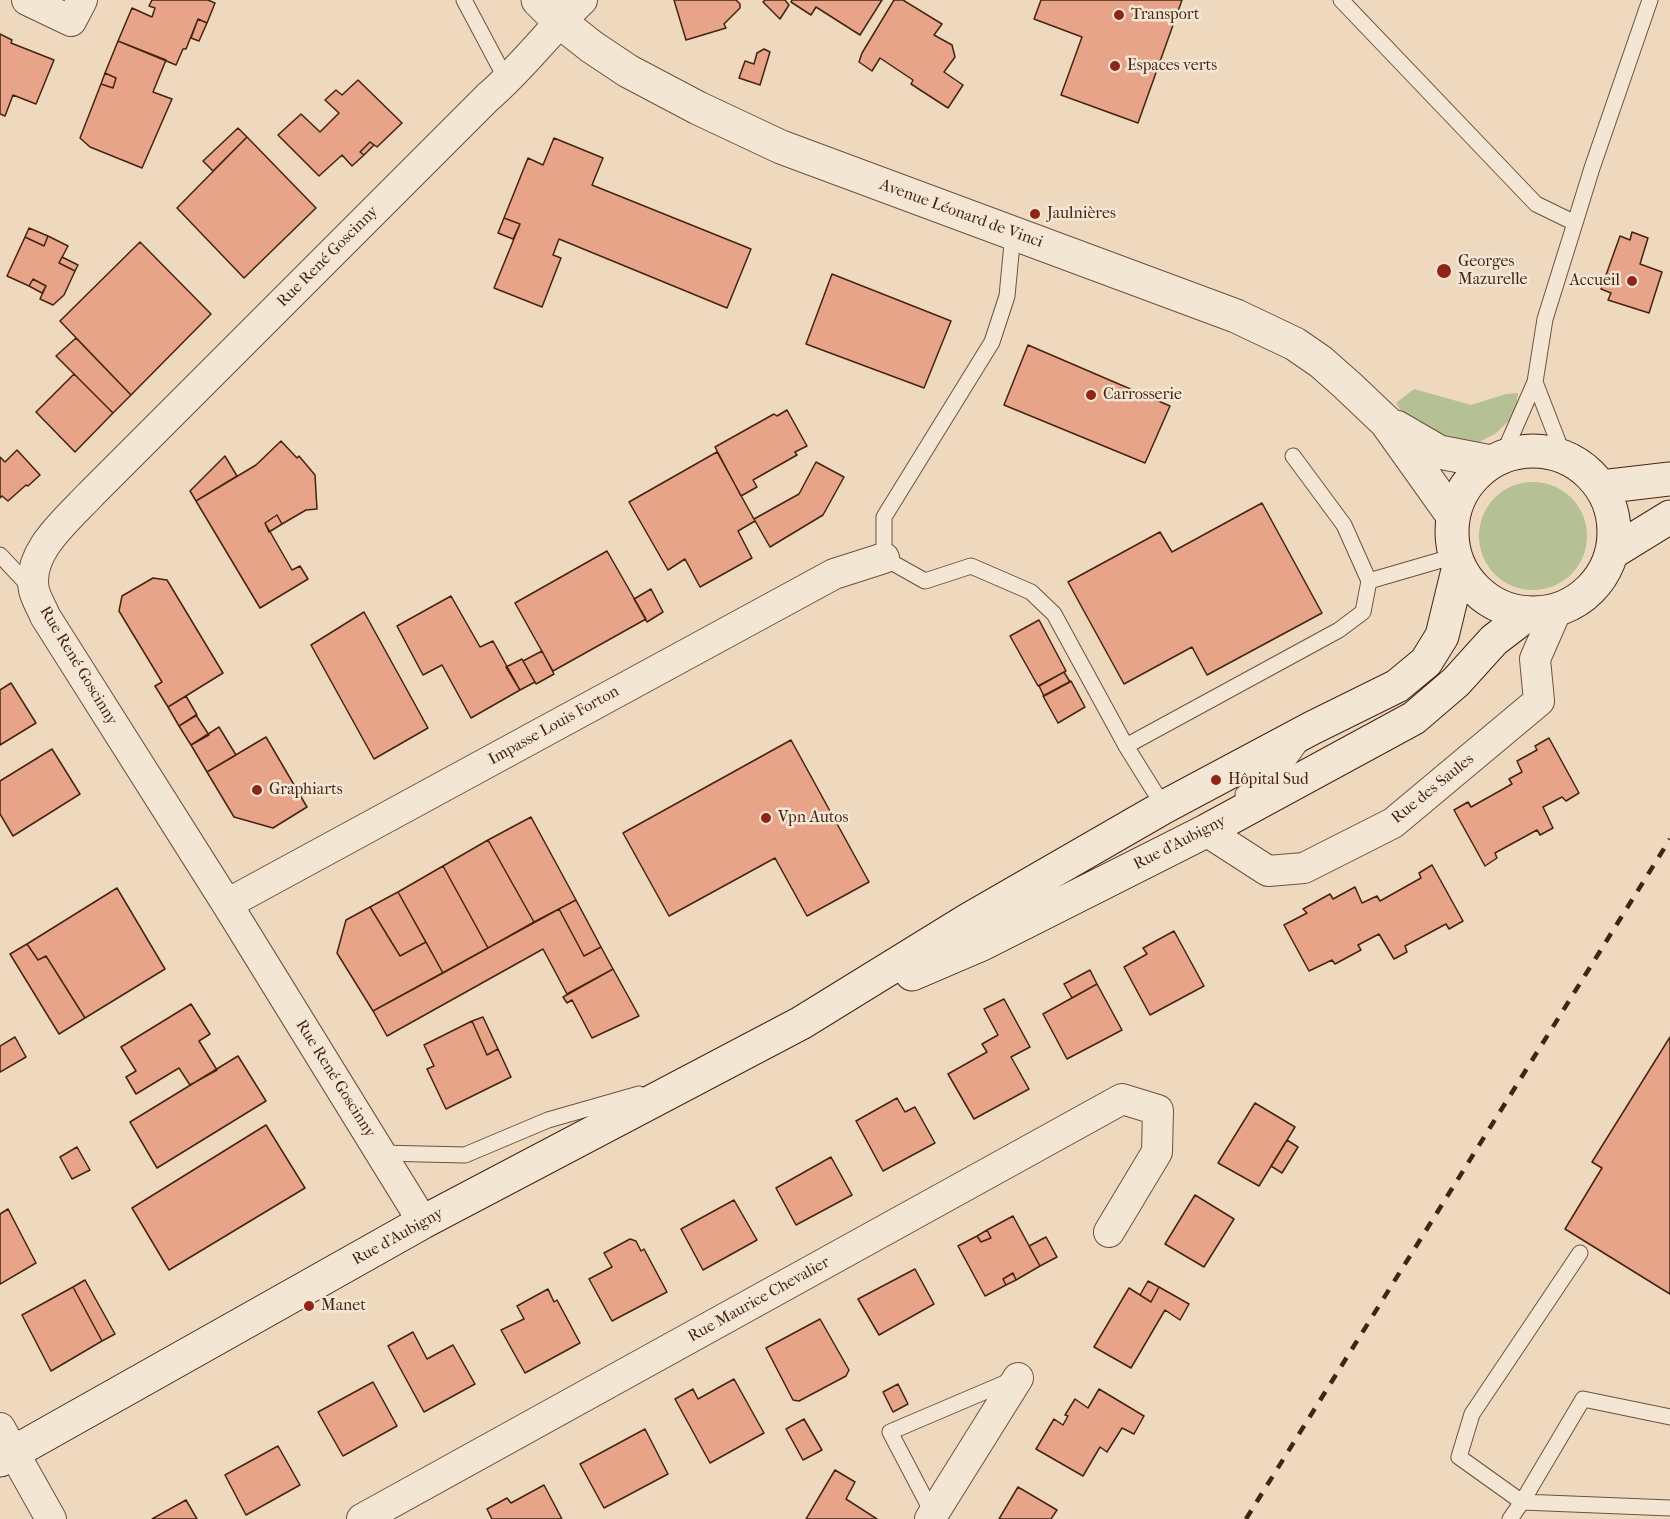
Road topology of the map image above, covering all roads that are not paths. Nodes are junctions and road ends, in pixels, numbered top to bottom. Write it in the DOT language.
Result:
graph roads {
  1 [pos="27,0"];
  2 [pos="82,0"];
  3 [pos="464,0"];
  4 [pos="1341,0"];
  5 [pos="1650,0"];
  6 [pos="560,7"];
  7 [pos="507,81"];
  8 [pos="1575,223"];
  9 [pos="1013,233"];
  10 [pos="1535,382"];
  11 [pos="1386,422"];
  12 [pos="1293,456"];
  13 [pos="1564,457"];
  14 [pos="1496,460"];
  15 [pos="1670,479"];
  16 [pos="1601,487"];
  17 [pos="1453,516"];
  18 [pos="1670,517"];
  19 [pos="1613,552"];
  20 [pos="0,555"];
  21 [pos="884,558"];
  22 [pos="1457,561"];
  23 [pos="1369,581"];
  24 [pos="34,591"];
  25 [pos="1542,612"];
  26 [pos="1311,728"];
  27 [pos="1126,746"];
  28 [pos="1164,807"];
  29 [pos="1206,831"];
  30 [pos="227,904"];
  31 [pos="801,1023"];
  32 [pos="696,1078"];
  33 [pos="380,1153"];
  34 [pos="423,1222"];
  35 [pos="1109,1232"];
  36 [pos="1580,1253"];
  37 [pos="1018,1378"];
  38 [pos="1670,1416"];
  39 [pos="5,1447"];
  40 [pos="1522,1502"];
  41 [pos="1670,1508"];
  42 [pos="931,1516"];
  43 [pos="51,1519"];
  44 [pos="362,1519"];
  45 [pos="1510,1519"];
  1 -- 2 [label="street"];
  3 -- 7 [label="lane"];
  4 -- 8 [label="lane"];
  5 -- 8 [label="lane"];
  6 -- 7 [label="street, Rue René Goscinny"];
  6 -- 9 [label="main road, Avenue Léonard de Vinci"];
  7 -- 24 [label="street, Rue René Goscinny"];
  8 -- 10 [label="lane"];
  9 -- 11 [label="main road, Avenue Léonard de Vinci"];
  9 -- 21 [label="lane"];
  10 -- 13 [label="lane"];
  10 -- 14 [label="lane"];
  11 -- 14 [label="main road, Avenue Léonard de Vinci"];
  11 -- 17 [label="main road, Avenue Léonard de Vinci"];
  12 -- 23 [label="lane"];
  13 -- 14 [label="main road"];
  13 -- 16 [label="main road"];
  14 -- 17 [label="main road"];
  15 -- 16 [label="main road"];
  16 -- 19 [label="main road"];
  17 -- 22 [label="main road"];
  18 -- 19 [label="main road"];
  19 -- 25 [label="main road"];
  20 -- 24 [label="lane"];
  21 -- 27 [label="lane"];
  21 -- 30 [label="street, Impasse Louis Forton"];
  22 -- 23 [label="lane"];
  22 -- 25 [label="main road"];
  22 -- 26 [label="main road, Rue d'Aubigny"];
  23 -- 27 [label="lane"];
  24 -- 30 [label="street, Rue René Goscinny"];
  25 -- 29 [label="main road, Rue d'Aubigny"];
  25 -- 29 [label="street, Rue des Saules"];
  26 -- 28 [label="main road, Rue d'Aubigny"];
  26 -- 29 [label="lane"];
  27 -- 28 [label="lane"];
  28 -- 31 [label="main road, Rue d'Aubigny"];
  29 -- 31 [label="main road, Rue d'Aubigny"];
  30 -- 33 [label="street, Rue René Goscinny"];
  31 -- 32 [label="main road, Rue d'Aubigny"];
  32 -- 33 [label="lane"];
  32 -- 34 [label="main road, Rue d'Aubigny"];
  33 -- 34 [label="street, Rue René Goscinny"];
  34 -- 39 [label="main road, Rue d'Aubigny"];
  35 -- 44 [label="street, Rue Maurice Chevalier"];
  36 -- 40 [label="lane"];
  37 -- 42 [label="street"];
  37 -- 42 [label="lane"];
  38 -- 40 [label="lane"];
  39 -- 43 [label="street"];
  40 -- 41 [label="lane"];
  40 -- 45 [label="lane"];
}
